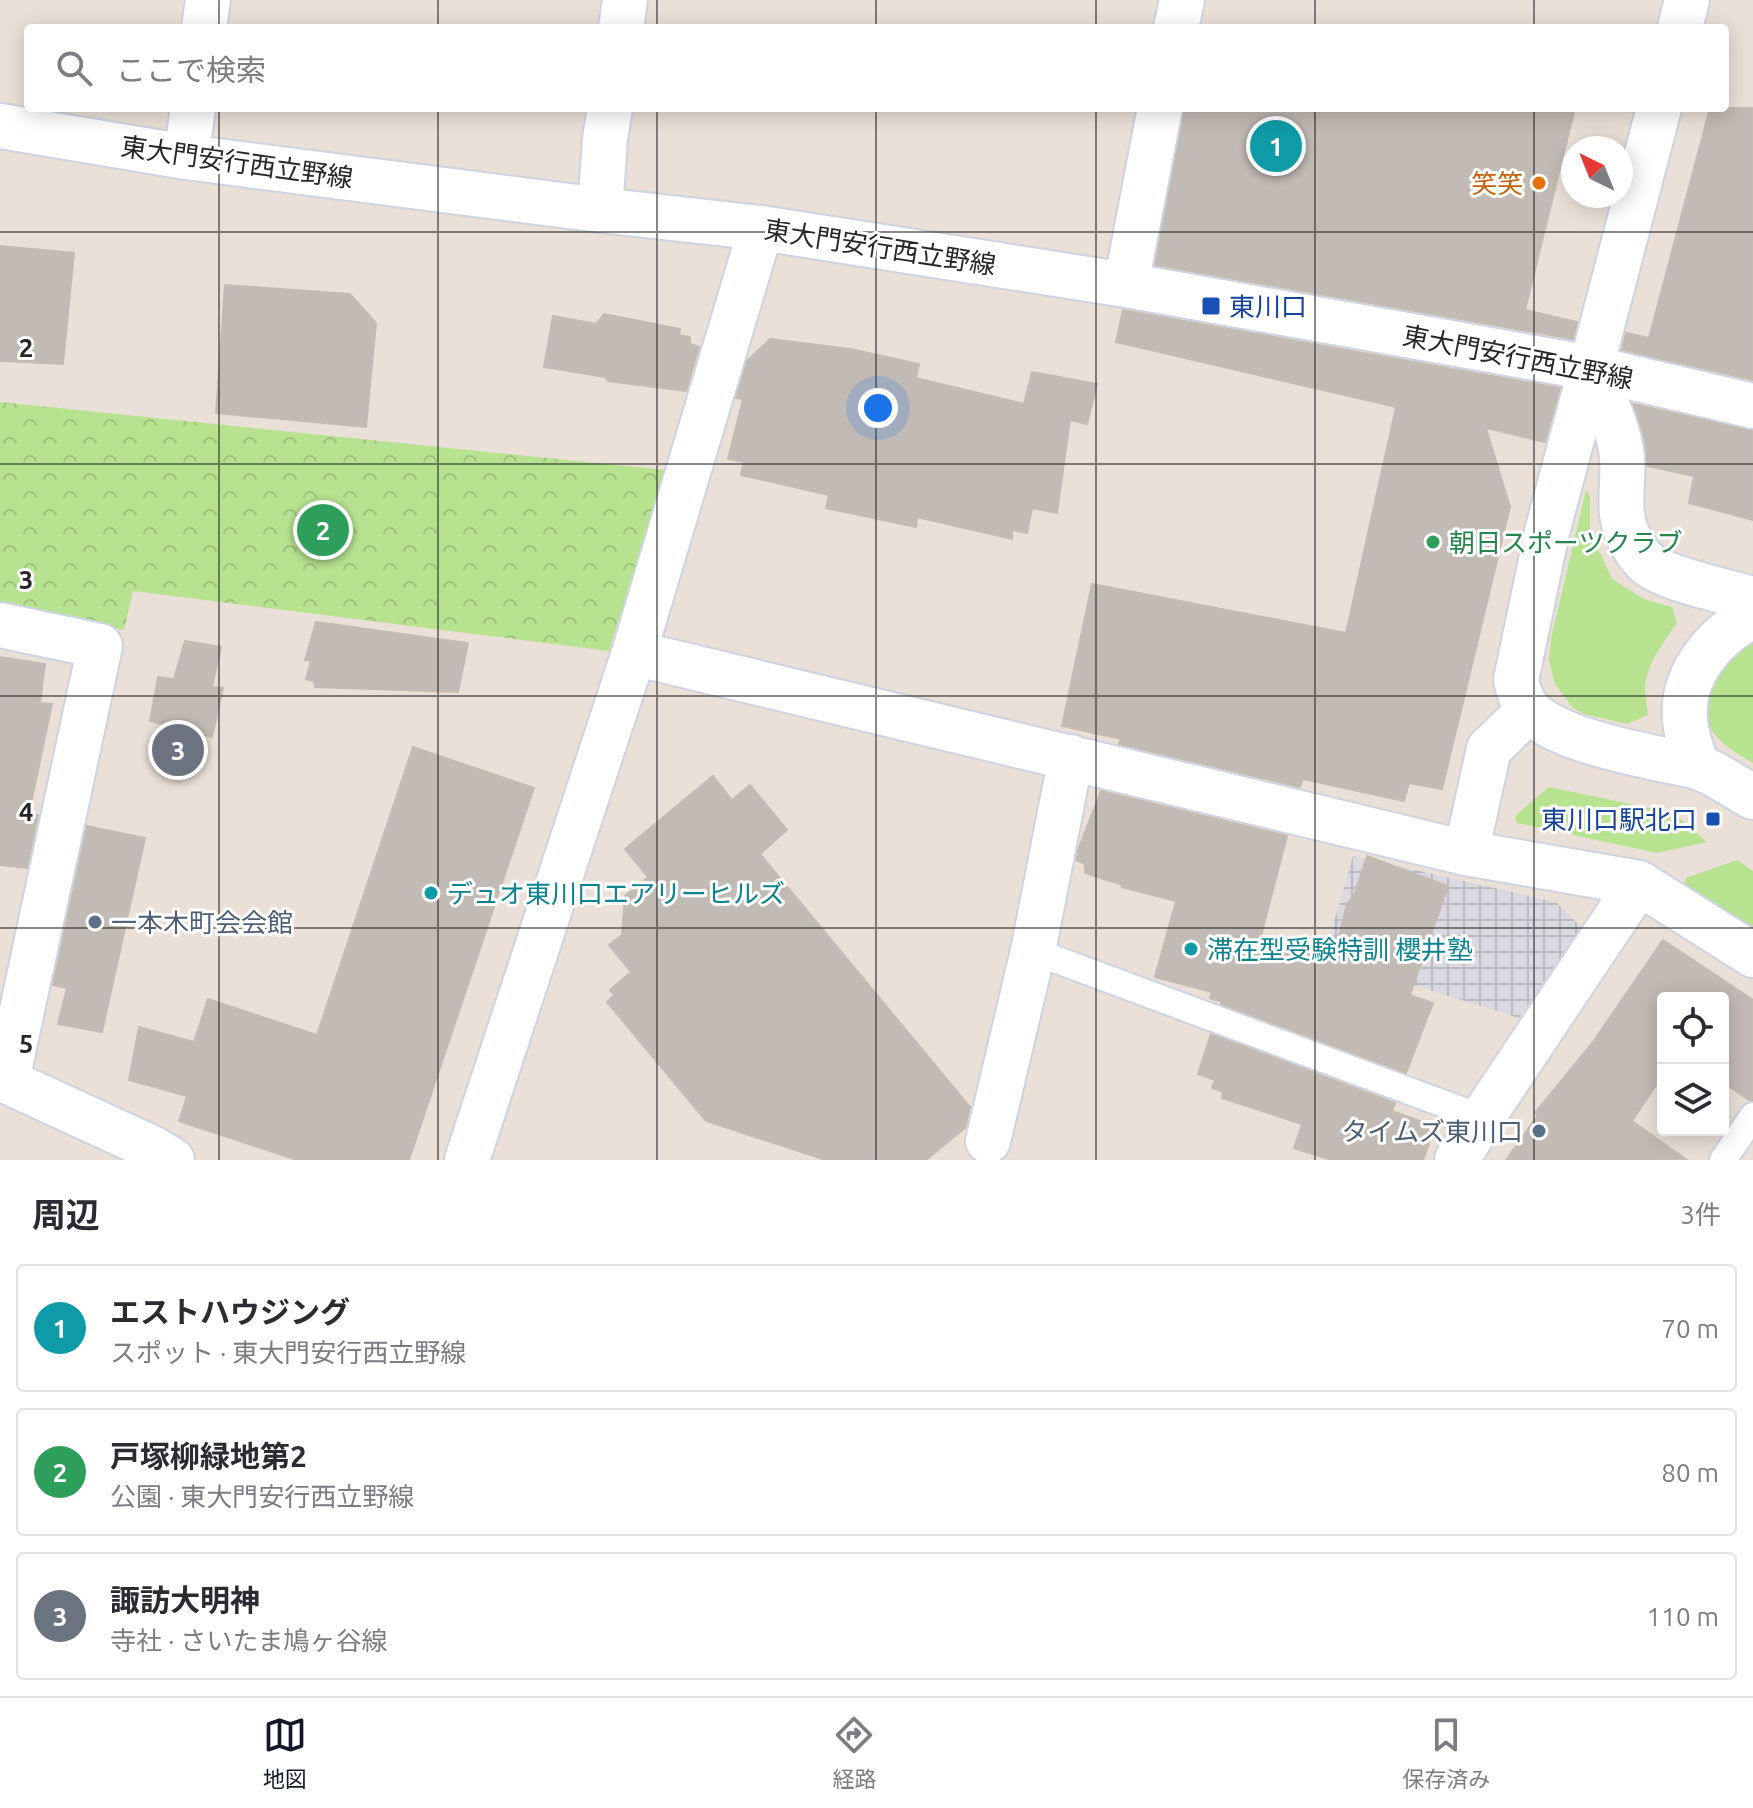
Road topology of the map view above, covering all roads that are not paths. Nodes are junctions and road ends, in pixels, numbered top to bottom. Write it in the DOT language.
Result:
graph roads {
  1 [pos="208,0"];
  2 [pos="625,0"];
  3 [pos="1182,0"];
  4 [pos="1687,0"];
  5 [pos="205,24"];
  6 [pos="622,24"];
  7 [pos="1177,24"];
  8 [pos="1681,24"];
  9 [pos="192,112"];
  10 [pos="609,112"];
  11 [pos="1159,112"];
  12 [pos="1658,112"];
  13 [pos="0,126"];
  14 [pos="186,157"];
  15 [pos="600,210"];
  16 [pos="761,228"];
  17 [pos="1126,285"];
  18 [pos="1591,368"];
  19 [pos="1753,406"];
  20 [pos="1753,599"];
  21 [pos="1753,616"];
  22 [pos="0,625"];
  23 [pos="634,653"];
  24 [pos="1529,710"];
  25 [pos="1071,757"];
  26 [pos="1698,767"];
  27 [pos="1753,797"];
  28 [pos="1466,853"];
  29 [pos="1639,883"];
  30 [pos="1033,951"];
  31 [pos="1753,955"];
  32 [pos="4,1079"];
  33 [pos="1753,1116"];
  34 [pos="1482,1118"];
  35 [pos="988,1141"];
  36 [pos="172,1160"];
  37 [pos="467,1160"];
  38 [pos="1457,1160"];
  39 [pos="1723,1160"];
  1 -- 5 [label="street"];
  2 -- 6 [label="street"];
  3 -- 7 [label="street"];
  4 -- 8 [label="street"];
  9 -- 14 [label="street"];
  10 -- 15 [label="street"];
  11 -- 17 [label="street"];
  12 -- 18 [label="street"];
  13 -- 14 [label="street, 東大門安行西立野線"];
  14 -- 15 [label="street, 東大門安行西立野線"];
  15 -- 16 [label="street, 東大門安行西立野線"];
  16 -- 17 [label="street, 東大門安行西立野線"];
  16 -- 23 [label="street"];
  17 -- 18 [label="street, 東大門安行西立野線"];
  18 -- 19 [label="street, 東大門安行西立野線"];
  18 -- 20 [label="street"];
  18 -- 24 [label="street"];
  21 -- 26 [label="street"];
  22 -- 32 [label="street"];
  23 -- 25 [label="street"];
  23 -- 37 [label="street"];
  24 -- 26 [label="street"];
  24 -- 28 [label="street"];
  25 -- 28 [label="street"];
  25 -- 30 [label="street"];
  26 -- 27 [label="street"];
  28 -- 29 [label="street"];
  29 -- 31 [label="street"];
  29 -- 34 [label="street"];
  30 -- 34 [label="lane"];
  30 -- 35 [label="street"];
  32 -- 36 [label="street"];
  33 -- 39 [label="lane"];
  34 -- 38 [label="street"];
}
